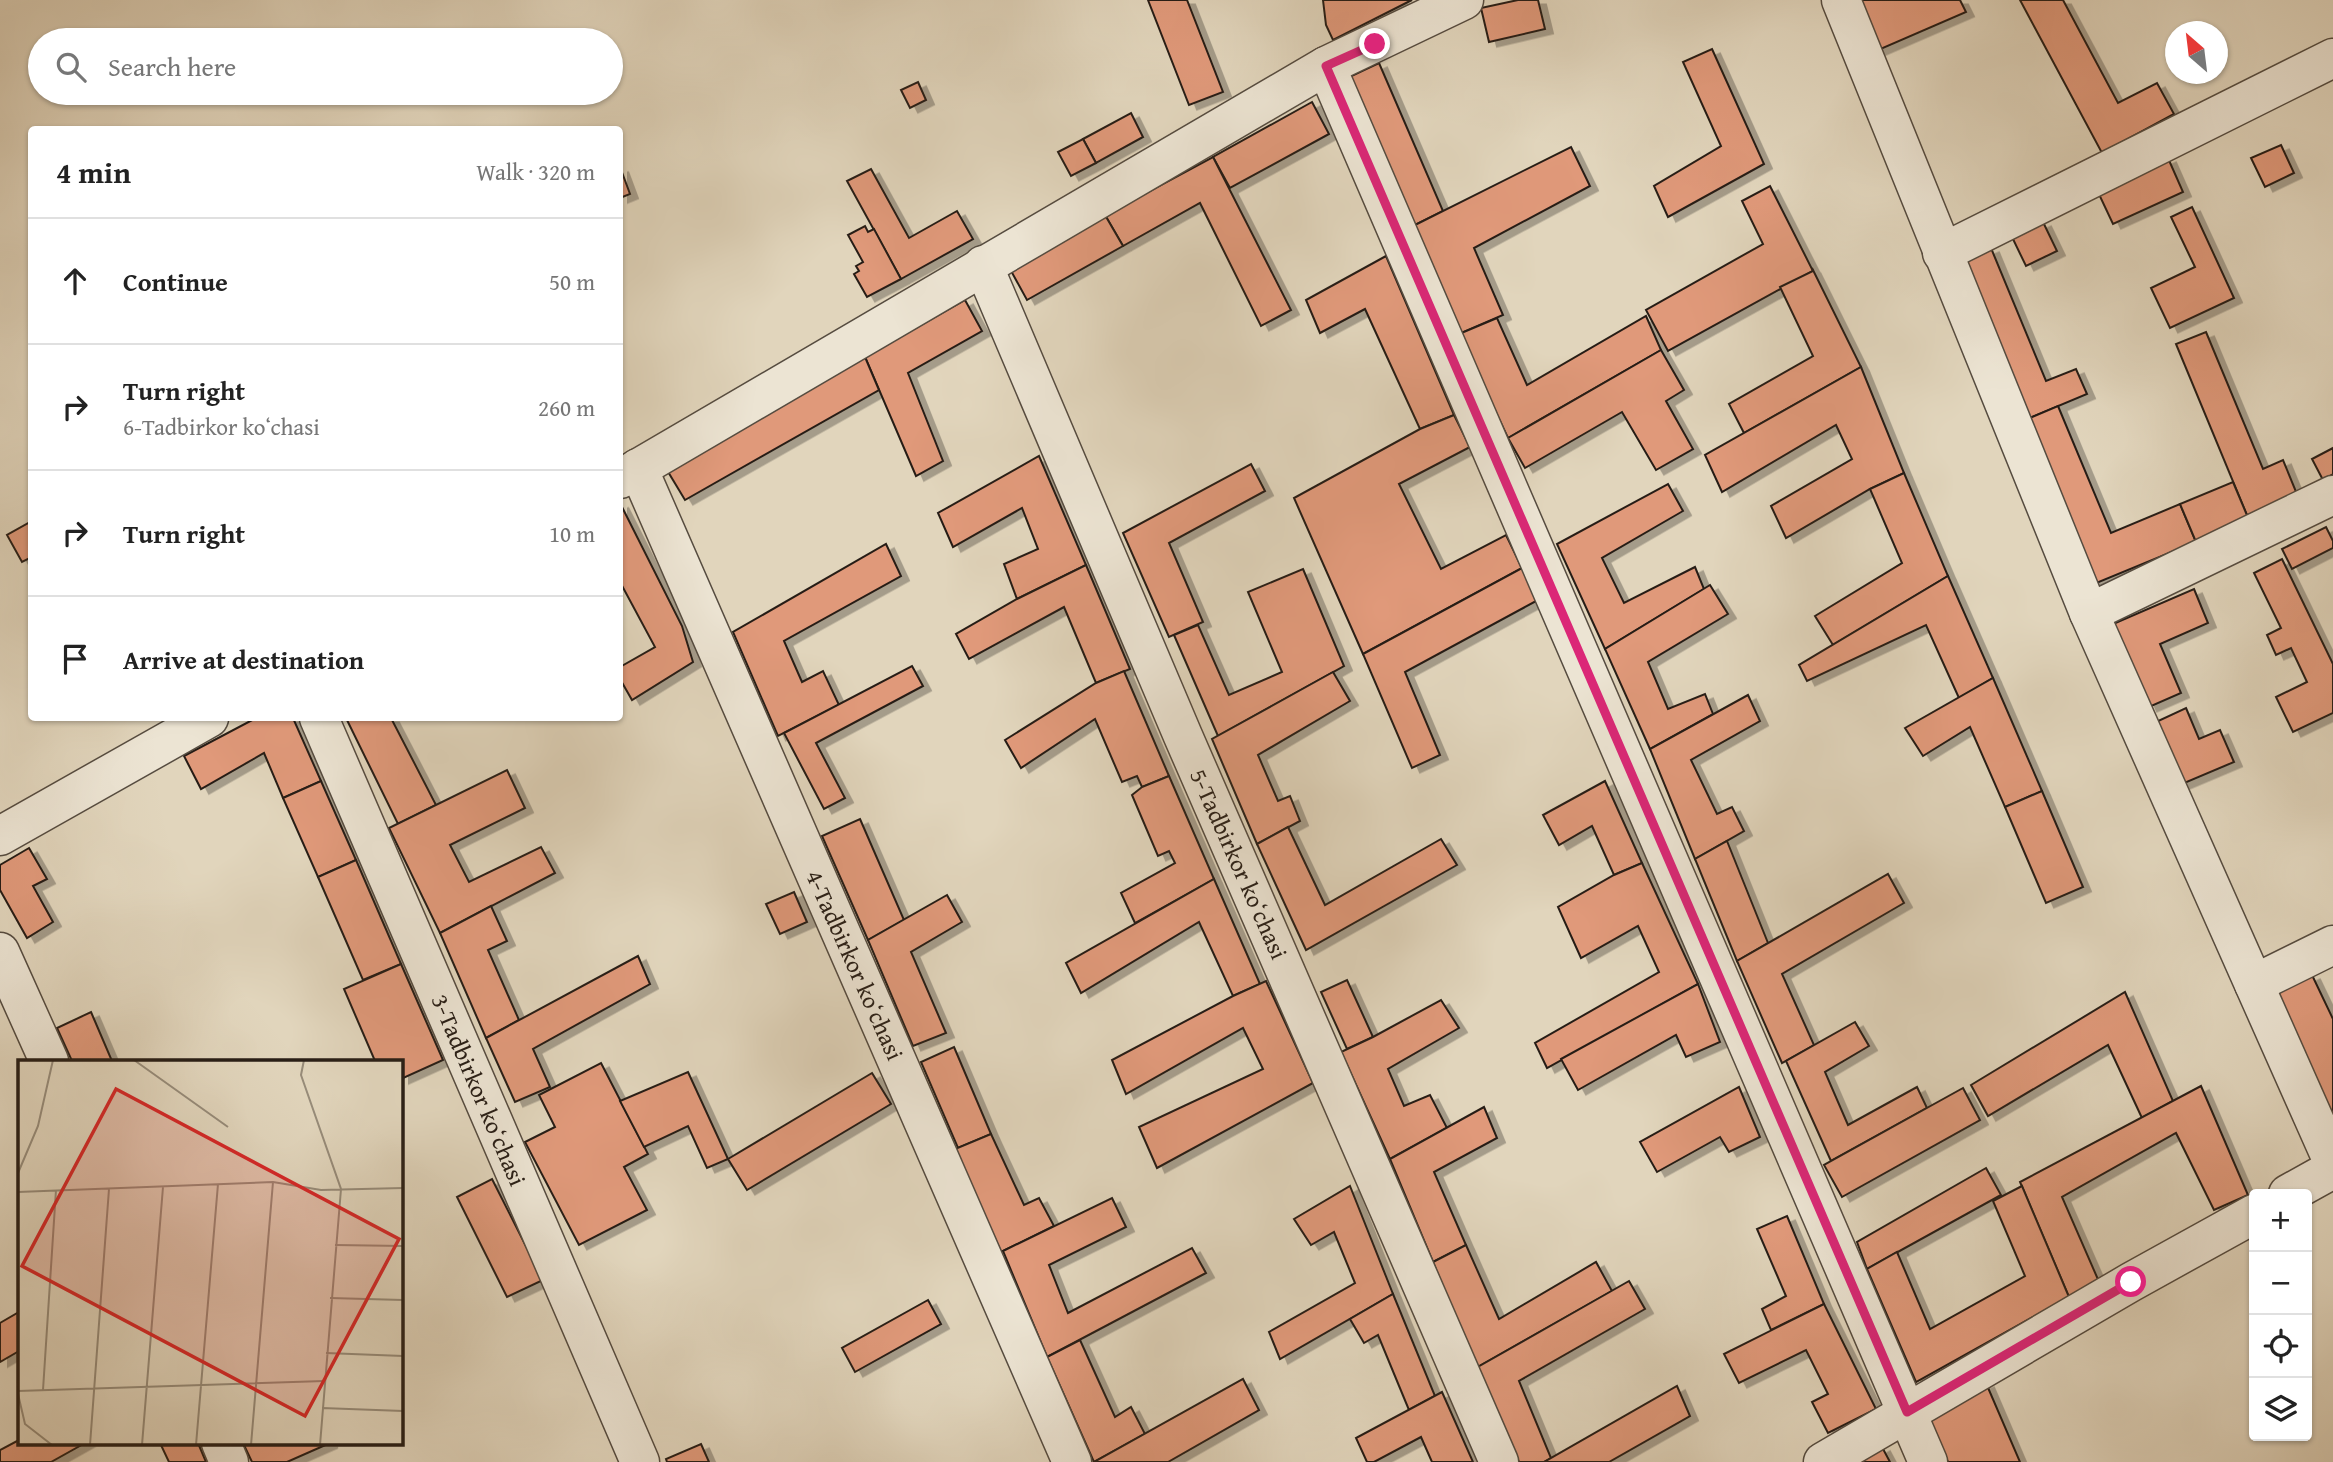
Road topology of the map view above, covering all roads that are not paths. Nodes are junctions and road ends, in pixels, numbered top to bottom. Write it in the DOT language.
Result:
graph roads {
  1 [pos="1464,0"];
  2 [pos="1841,0"];
  3 [pos="2333,58"];
  4 [pos="1326,66"];
  5 [pos="1942,253"];
  6 [pos="984,265"];
  7 [pos="629,473"];
  8 [pos="2333,495"];
  9 [pos="2089,613"];
  10 [pos="204,721"];
  11 [pos="320,721"];
  12 [pos="0,836"];
  13 [pos="2333,945"];
  14 [pos="0,952"];
  15 [pos="2254,984"];
  16 [pos="49,1060"];
  17 [pos="2333,1162"];
  18 [pos="2333,1169"];
  19 [pos="2297,1189"];
  20 [pos="2249,1217"];
  21 [pos="1907,1412"];
  22 [pos="221,1444"];
  23 [pos="229,1462"];
  24 [pos="640,1462"];
  25 [pos="1072,1462"];
  26 [pos="1499,1462"];
  27 [pos="1823,1462"];
  28 [pos="1928,1462"];
  1 -- 4 [label="street"];
  2 -- 5 [label="street"];
  3 -- 5 [label="street"];
  4 -- 6 [label="street"];
  4 -- 21 [label="street"];
  5 -- 9 [label="street"];
  6 -- 7 [label="street"];
  6 -- 26 [label="street, 5-Tadbirkor koʻchasi"];
  7 -- 25 [label="street, 4-Tadbirkor koʻchasi"];
  8 -- 9 [label="street"];
  9 -- 15 [label="street"];
  10 -- 12 [label="street"];
  11 -- 24 [label="street, 3-Tadbirkor koʻchasi"];
  13 -- 15 [label="street"];
  14 -- 16 [label="street"];
  15 -- 17 [label="street"];
  18 -- 19 [label="street"];
  20 -- 21 [label="street"];
  21 -- 27 [label="street"];
  21 -- 28 [label="street"];
  22 -- 23 [label="street"];
}
